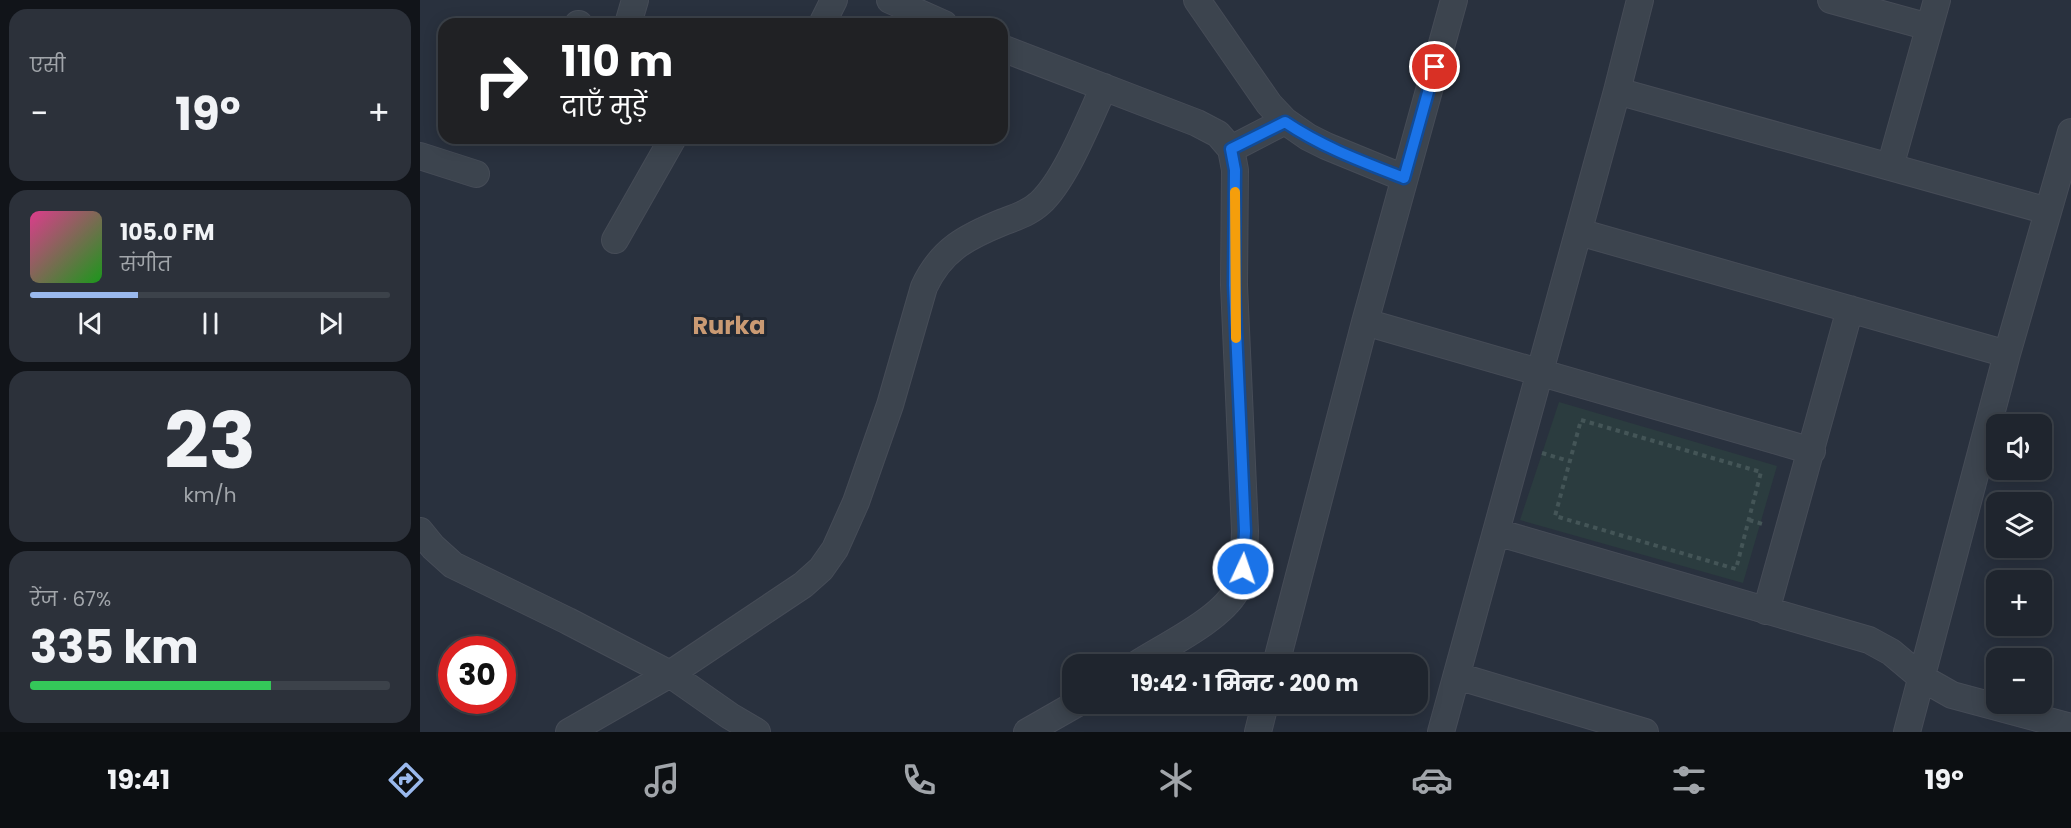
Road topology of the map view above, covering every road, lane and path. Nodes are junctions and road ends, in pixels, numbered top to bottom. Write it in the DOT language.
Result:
graph roads {
  1 [pos="636,0"];
  2 [pos="834,0"];
  3 [pos="890,0"];
  4 [pos="1197,0"];
  5 [pos="1454,0"];
  6 [pos="1640,0"];
  7 [pos="1831,0"];
  8 [pos="1937,0"];
  9 [pos="630,18"];
  10 [pos="825,18"];
  11 [pos="930,18"];
  12 [pos="1929,27"];
  13 [pos="1008,50"];
  14 [pos="1104,87"];
  15 [pos="1617,91"];
  16 [pos="1285,122"];
  17 [pos="2071,132"];
  18 [pos="670,144"];
  19 [pos="1231,149"];
  20 [pos="420,156"];
  21 [pos="1890,167"];
  22 [pos="476,174"];
  23 [pos="1404,178"];
  24 [pos="2048,211"];
  25 [pos="1579,232"];
  26 [pos="615,240"];
  27 [pos="1850,309"];
  28 [pos="1365,322"];
  29 [pos="2007,354"];
  30 [pos="1539,372"];
  31 [pos="1812,451"];
  32 [pos="420,531"];
  33 [pos="1496,532"];
  34 [pos="1736,568"];
  35 [pos="1766,610"];
  36 [pos="1153,654"];
  37 [pos="1279,654"];
  38 [pos="670,674"];
  39 [pos="1457,676"];
  40 [pos="1922,678"];
  41 [pos="1062,712"];
  42 [pos="1262,714"];
  43 [pos="2071,726"];
  44 [pos="569,732"];
  45 [pos="757,732"];
  46 [pos="1028,732"];
  47 [pos="1258,732"];
  48 [pos="1441,732"];
  49 [pos="1645,732"];
  50 [pos="1907,732"];
  1 -- 9 [label="street"];
  2 -- 10 [label="street"];
  3 -- 11 [label="street"];
  4 -- 16 [label="street"];
  5 -- 23 [label="street"];
  6 -- 15 [label="street"];
  7 -- 12 [label="street"];
  8 -- 12 [label="street"];
  12 -- 21 [label="street"];
  13 -- 14 [label="street"];
  14 -- 19 [label="street"];
  14 -- 38 [label="street"];
  15 -- 21 [label="street"];
  15 -- 25 [label="street"];
  16 -- 19 [label="street"];
  16 -- 23 [label="street"];
  17 -- 24 [label="street"];
  18 -- 26 [label="street"];
  19 -- 36 [label="street"];
  20 -- 22 [label="street"];
  21 -- 24 [label="street"];
  23 -- 28 [label="street"];
  24 -- 29 [label="street"];
  25 -- 27 [label="street"];
  25 -- 30 [label="street"];
  27 -- 29 [label="street"];
  27 -- 31 [label="street"];
  28 -- 30 [label="street"];
  28 -- 37 [label="street"];
  29 -- 40 [label="street"];
  30 -- 31 [label="street"];
  30 -- 33 [label="street"];
  31 -- 35 [label="street"];
  32 -- 38 [label="street"];
  33 -- 35 [label="street"];
  33 -- 39 [label="street"];
  34 -- 34 [label="path"];
  35 -- 40 [label="street"];
  38 -- 44 [label="street"];
  38 -- 45 [label="street"];
  39 -- 48 [label="street"];
  39 -- 49 [label="street"];
  40 -- 43 [label="street"];
  40 -- 50 [label="street"];
  41 -- 46 [label="street"];
  42 -- 47 [label="street"];
}
